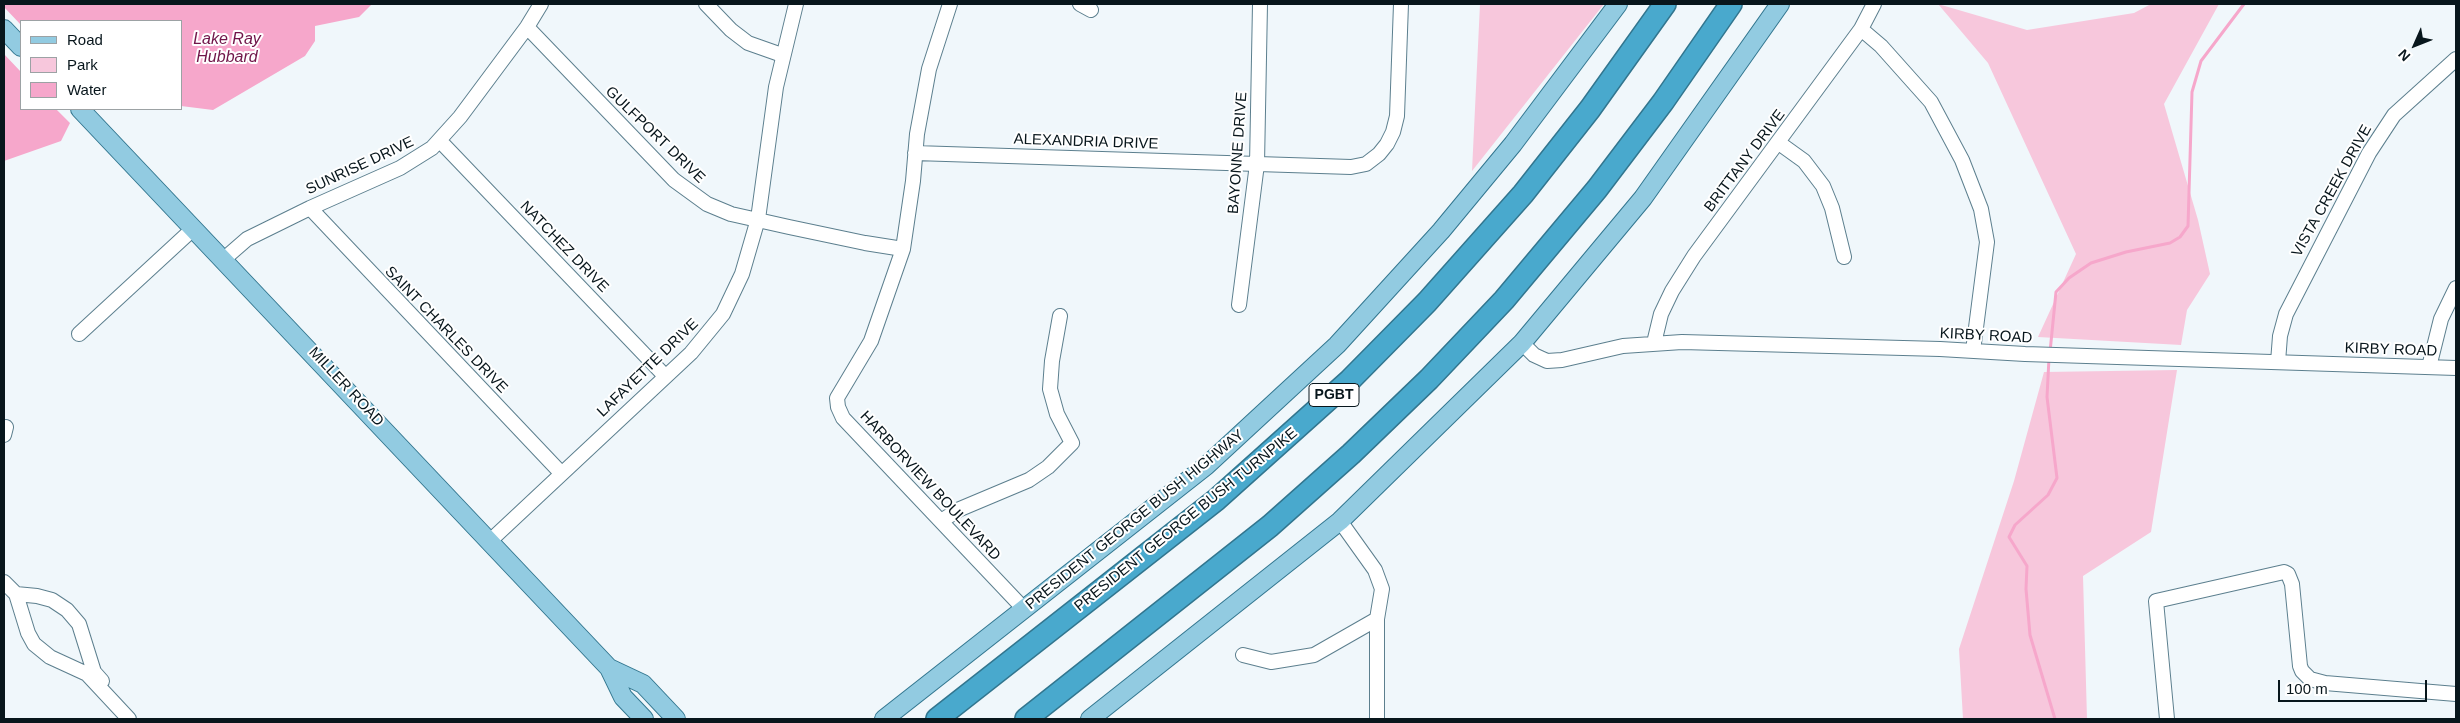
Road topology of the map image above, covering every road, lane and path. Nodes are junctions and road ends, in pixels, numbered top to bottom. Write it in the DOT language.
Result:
graph roads {
  1 [pos="541,4"];
  2 [pos="706,4"];
  3 [pos="796,4"];
  4 [pos="950,4"];
  5 [pos="1260,4"];
  6 [pos="1402,4"];
  7 [pos="1618,4"];
  8 [pos="1665,4"];
  9 [pos="1731,4"];
  10 [pos="1780,4"];
  11 [pos="1874,4"];
  12 [pos="4,28"];
  13 [pos="527,28"];
  14 [pos="1861,29"];
  15 [pos="20,46"];
  16 [pos="782,55"];
  17 [pos="2456,59"];
  18 [pos="81,110"];
  19 [pos="440,141"];
  20 [pos="1779,143"];
  21 [pos="915,153"];
  22 [pos="1257,164"];
  23 [pos="310,208"];
  24 [pos="758,219"];
  25 [pos="194,228"];
  26 [pos="903,248"];
  27 [pos="1844,257"];
  28 [pos="224,259"];
  29 [pos="2456,288"];
  30 [pos="1239,305"];
  31 [pos="1060,316"];
  32 [pos="79,334"];
  33 [pos="1522,343"];
  34 [pos="1654,343"];
  35 [pos="1973,351"];
  36 [pos="2278,362"];
  37 [pos="2429,367"];
  38 [pos="2456,368"];
  39 [pos="665,376"];
  40 [pos="561,473"];
  41 [pos="941,521"];
  42 [pos="1340,521"];
  43 [pos="491,540"];
  44 [pos="4,582"];
  45 [pos="16,594"];
  46 [pos="1024,609"];
  47 [pos="1377,619"];
  48 [pos="1243,655"];
  49 [pos="610,668"];
  50 [pos="2456,694"];
  51 [pos="127,714"];
  52 [pos="138,719"];
  53 [pos="644,719"];
  54 [pos="676,719"];
  55 [pos="884,719"];
  56 [pos="937,719"];
  57 [pos="1026,719"];
  58 [pos="1090,719"];
  59 [pos="1377,719"];
  60 [pos="2167,719"];
  1 -- 13 [label="street, SUNRISE DRIVE"];
  2 -- 16 [label="street"];
  3 -- 16 [label="street, LAFAYETTE DRIVE"];
  4 -- 21 [label="street, HARBORVIEW BOULEVARD"];
  5 -- 22 [label="street, BAYONNE DRIVE"];
  6 -- 22 [label="street, ALEXANDRIA DRIVE"];
  7 -- 46 [label="main road, PRESIDENT GEORGE BUSH HIGHWAY"];
  8 -- 56 [label="highway, PRESIDENT GEORGE BUSH TURNPIKE / PGBT"];
  9 -- 57 [label="highway"];
  10 -- 33 [label="main road"];
  11 -- 14 [label="street, BRITTANY DRIVE"];
  12 -- 15 [label="main road"];
  13 -- 19 [label="street, SUNRISE DRIVE"];
  13 -- 24 [label="street, GULFPORT DRIVE"];
  14 -- 20 [label="street, BRITTANY DRIVE"];
  14 -- 35 [label="street"];
  16 -- 24 [label="street, LAFAYETTE DRIVE"];
  17 -- 36 [label="street, VISTA CREEK DRIVE"];
  18 -- 25 [label="main road, MILLER ROAD"];
  19 -- 23 [label="street, SUNRISE DRIVE"];
  19 -- 39 [label="street, NATCHEZ DRIVE"];
  20 -- 27 [label="street"];
  20 -- 34 [label="street, BRITTANY DRIVE"];
  21 -- 22 [label="street, ALEXANDRIA DRIVE"];
  21 -- 26 [label="street, HARBORVIEW BOULEVARD"];
  22 -- 30 [label="street, BAYONNE DRIVE"];
  23 -- 28 [label="street, SUNRISE DRIVE"];
  23 -- 40 [label="street, SAINT CHARLES DRIVE"];
  24 -- 26 [label="street, GULFPORT DRIVE"];
  24 -- 39 [label="street, LAFAYETTE DRIVE"];
  25 -- 28 [label="main road, MILLER ROAD"];
  25 -- 32 [label="street"];
  26 -- 41 [label="street, HARBORVIEW BOULEVARD"];
  28 -- 43 [label="main road, MILLER ROAD"];
  29 -- 37 [label="street"];
  31 -- 41 [label="street"];
  33 -- 34 [label="street, KIRBY ROAD"];
  33 -- 42 [label="main road"];
  34 -- 35 [label="street, KIRBY ROAD"];
  35 -- 36 [label="street, KIRBY ROAD"];
  36 -- 37 [label="street, KIRBY ROAD"];
  37 -- 38 [label="street, KIRBY ROAD"];
  39 -- 40 [label="street, LAFAYETTE DRIVE"];
  40 -- 43 [label="street, LAFAYETTE DRIVE"];
  41 -- 46 [label="street, HARBORVIEW BOULEVARD"];
  42 -- 47 [label="street"];
  42 -- 58 [label="main road"];
  43 -- 49 [label="main road, MILLER ROAD"];
  44 -- 45 [label="street"];
  45 -- 51 [label="street"];
  45 -- 51 [label="street"];
  46 -- 55 [label="main road, PRESIDENT GEORGE BUSH HIGHWAY"];
  47 -- 48 [label="street"];
  47 -- 59 [label="street"];
  49 -- 53 [label="main road, MILLER ROAD"];
  49 -- 54 [label="main road, MILLER ROAD"];
  50 -- 60 [label="street"];
  51 -- 52 [label="street"];
}
